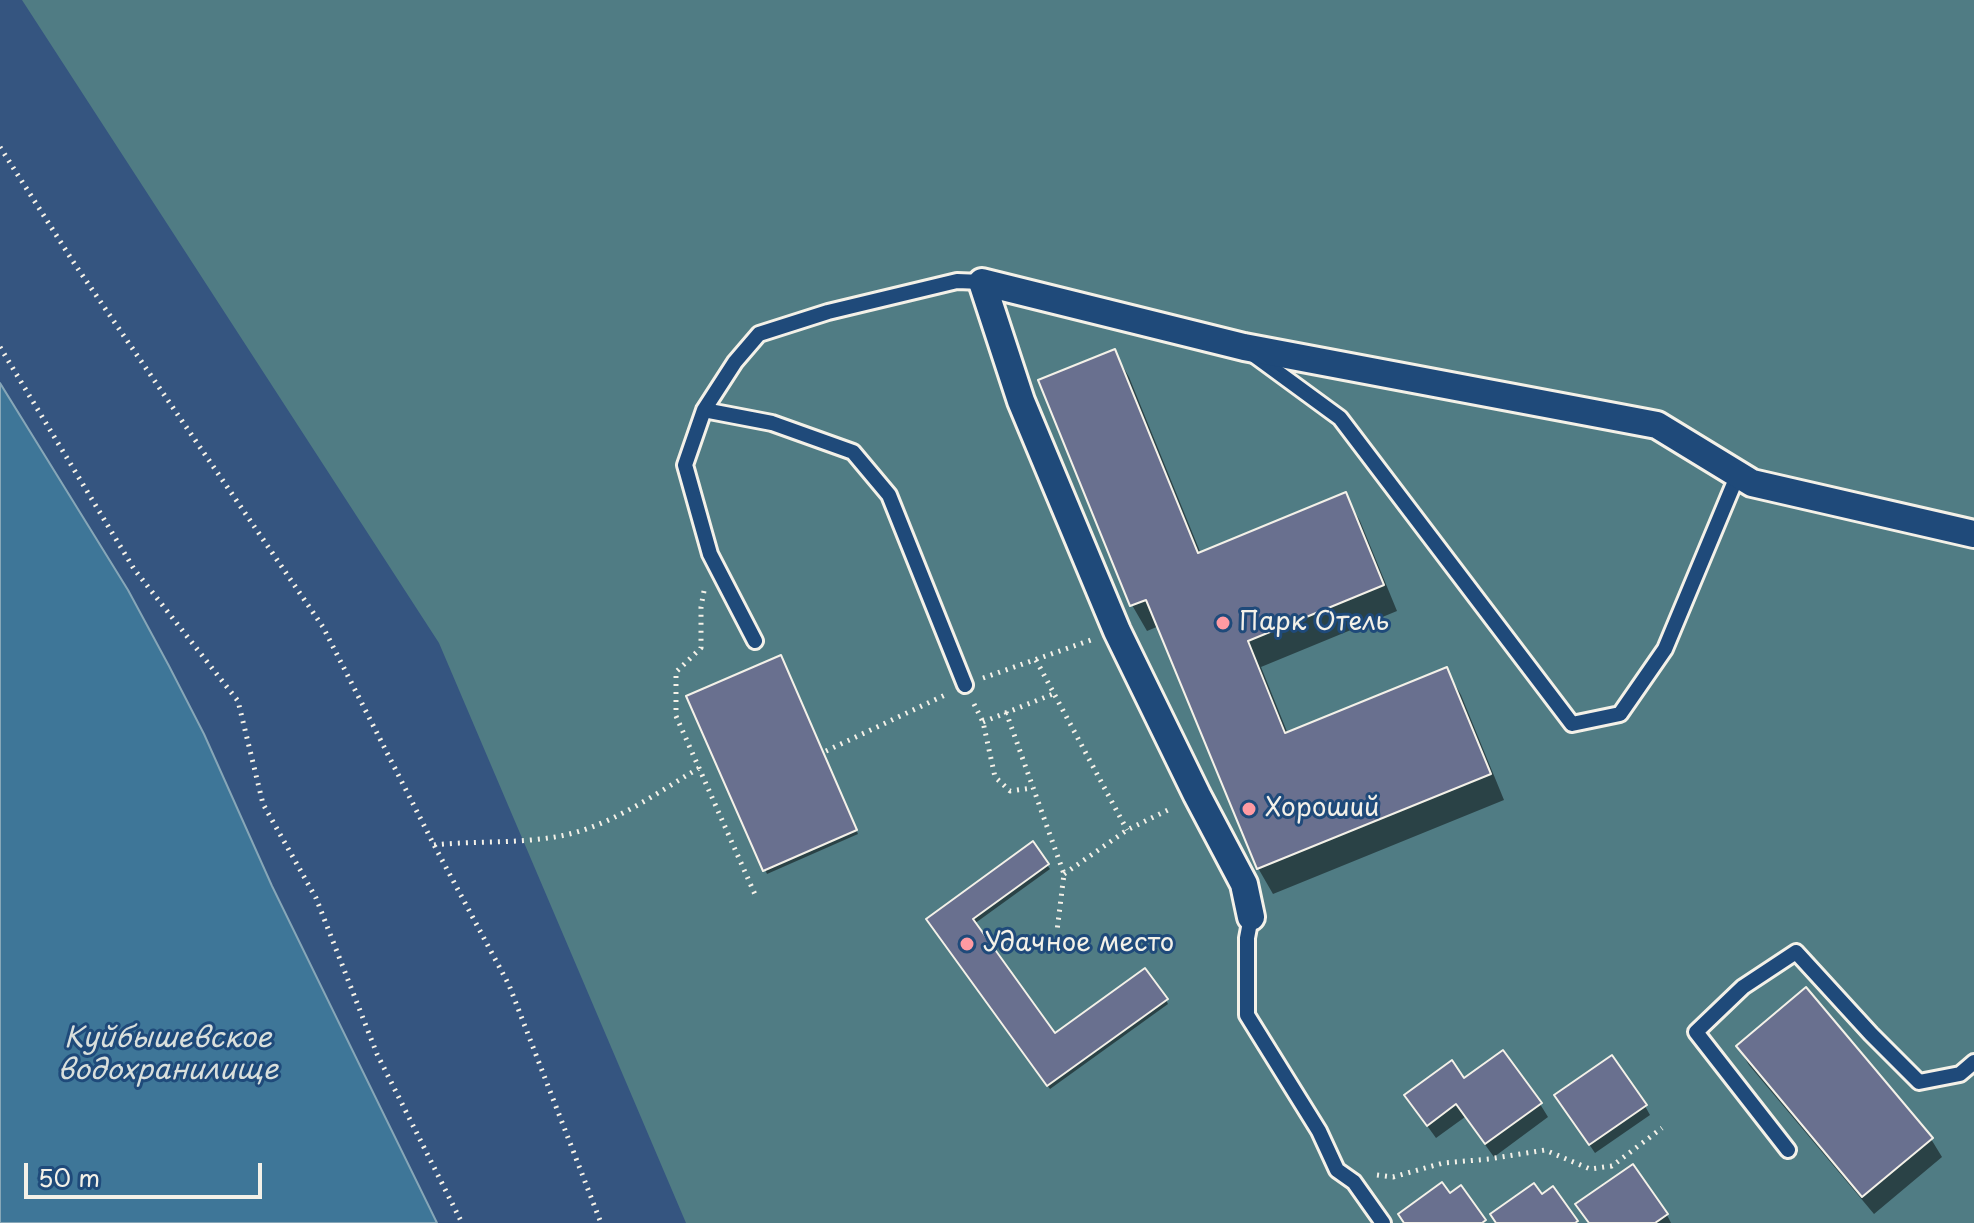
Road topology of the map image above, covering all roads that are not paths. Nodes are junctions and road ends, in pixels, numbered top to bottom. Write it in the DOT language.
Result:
graph roads {
  1 [pos="982,282"];
  2 [pos="1244,347"];
  3 [pos="704,410"];
  4 [pos="1738,474"];
  5 [pos="1974,534"];
  6 [pos="755,641"];
  7 [pos="965,685"];
  8 [pos="1251,917"];
  9 [pos="1974,1062"];
  10 [pos="1788,1150"];
  11 [pos="1383,1223"];
  1 -- 2 [label="street"];
  1 -- 3 [label="lane"];
  1 -- 8 [label="street"];
  2 -- 4 [label="street"];
  2 -- 4 [label="lane"];
  3 -- 6 [label="lane"];
  3 -- 7 [label="lane"];
  4 -- 5 [label="street"];
  8 -- 11 [label="lane"];
  9 -- 10 [label="lane"];
}
